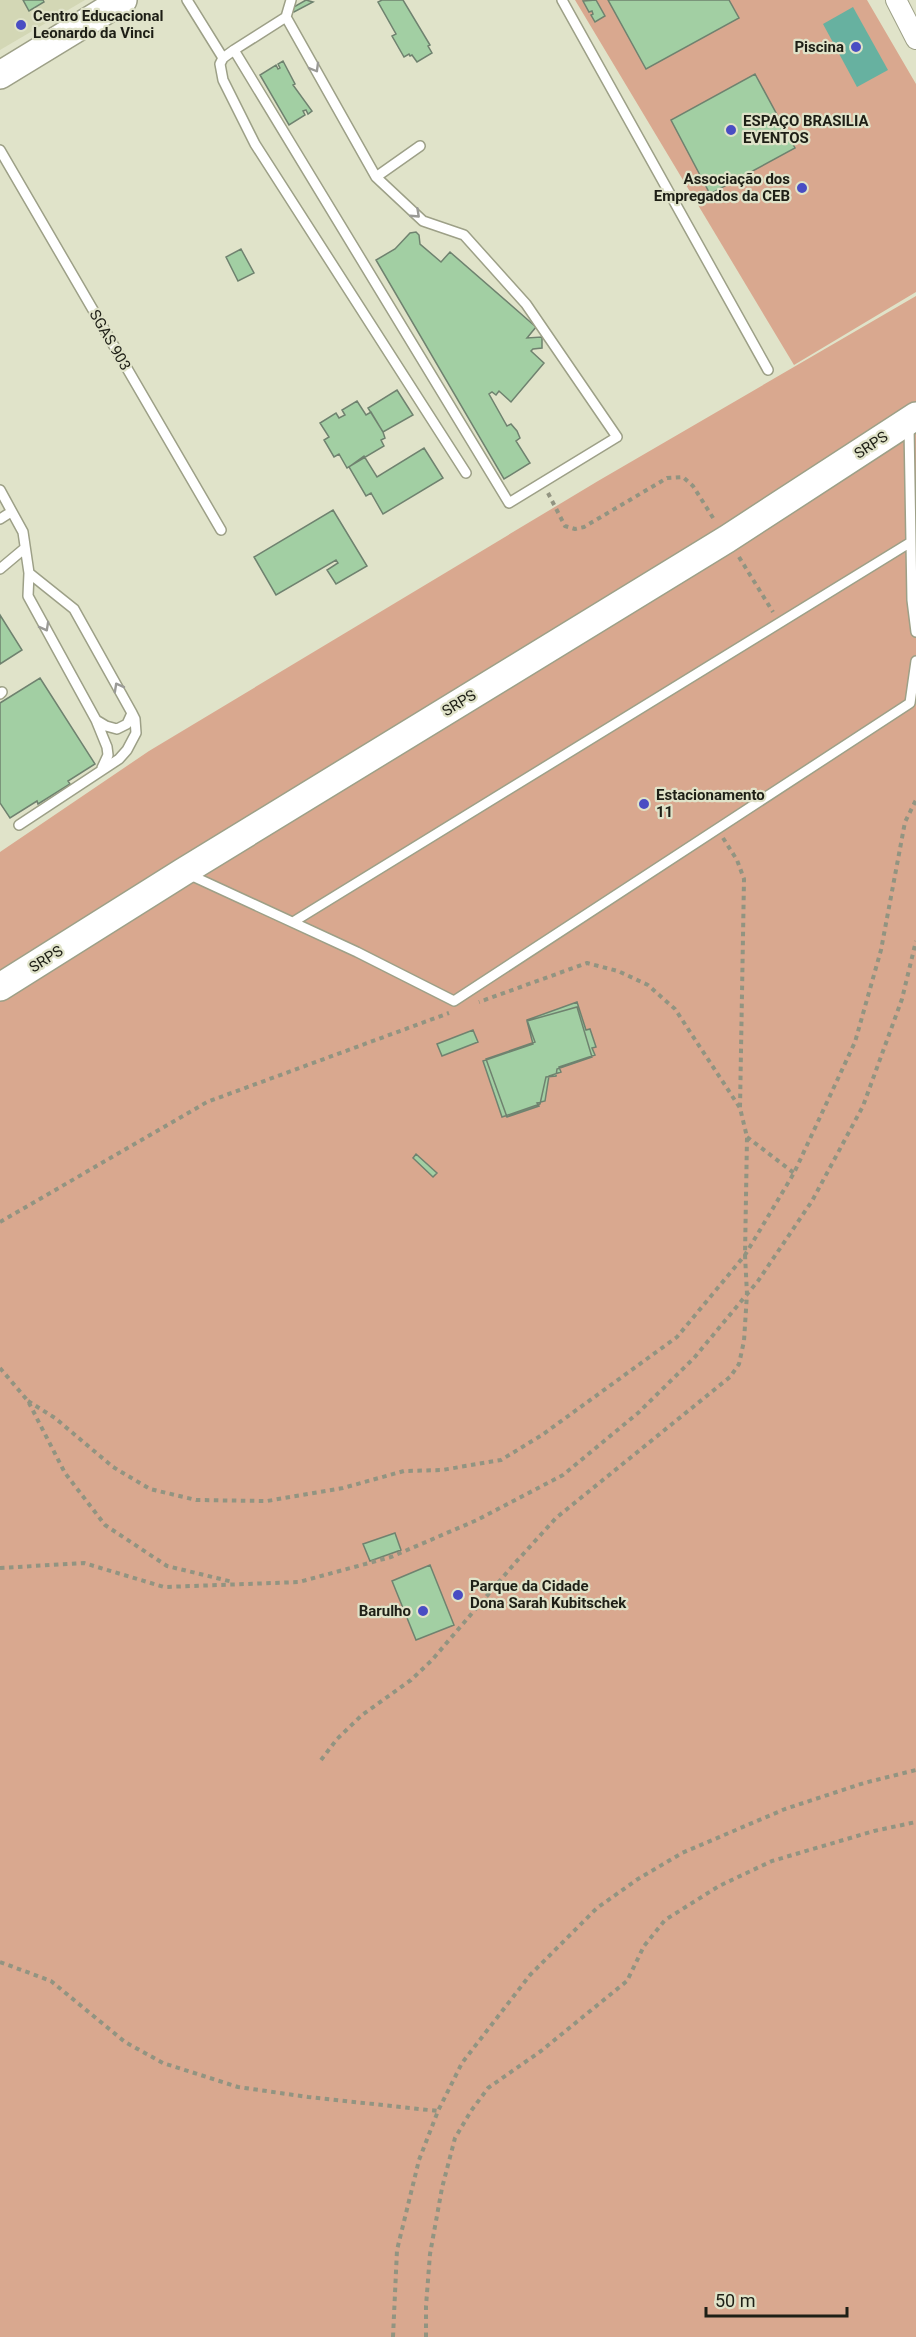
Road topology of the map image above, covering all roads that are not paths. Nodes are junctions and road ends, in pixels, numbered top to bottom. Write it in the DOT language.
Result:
graph roads {
  1 [pos="123,0"];
  2 [pos="187,0"];
  3 [pos="291,0"];
  4 [pos="562,0"];
  5 [pos="896,0"];
  6 [pos="286,17"];
  7 [pos="916,39"];
  8 [pos="234,50"];
  9 [pos="223,58"];
  10 [pos="0,75"];
  11 [pos="420,146"];
  12 [pos="0,150"];
  13 [pos="376,177"];
  14 [pos="768,370"];
  15 [pos="913,418"];
  16 [pos="466,474"];
  17 [pos="0,490"];
  18 [pos="0,502"];
  19 [pos="10,511"];
  20 [pos="0,519"];
  21 [pos="221,530"];
  22 [pos="911,542"];
  23 [pos="25,548"];
  24 [pos="0,569"];
  25 [pos="29,573"];
  26 [pos="916,632"];
  27 [pos="916,661"];
  28 [pos="132,713"];
  29 [pos="96,720"];
  30 [pos="102,768"];
  31 [pos="19,825"];
  32 [pos="183,872"];
  33 [pos="293,922"];
  34 [pos="0,987"];
  1 -- 10 [label="main road"];
  2 -- 9 [label="lane"];
  3 -- 6 [label="lane"];
  4 -- 14 [label="lane"];
  5 -- 7 [label="street"];
  6 -- 8 [label="lane"];
  6 -- 13 [label="lane, one-way"];
  8 -- 9 [label="lane"];
  13 -- 8 [label="lane, one-way"];
  9 -- 16 [label="lane"];
  11 -- 13 [label="lane"];
  12 -- 21 [label="lane, SGAS 903"];
  15 -- 22 [label="lane"];
  15 -- 32 [label="main road, SRPS"];
  17 -- 19 [label="lane"];
  18 -- 19 [label="lane"];
  19 -- 20 [label="lane"];
  19 -- 23 [label="lane"];
  22 -- 26 [label="lane"];
  22 -- 33 [label="lane"];
  23 -- 24 [label="lane"];
  23 -- 25 [label="lane"];
  28 -- 25 [label="lane, one-way"];
  25 -- 29 [label="lane, one-way"];
  27 -- 33 [label="lane"];
  28 -- 29 [label="lane"];
  28 -- 30 [label="lane"];
  29 -- 30 [label="lane"];
  30 -- 31 [label="lane"];
  32 -- 33 [label="lane"];
  32 -- 34 [label="main road, SRPS"];
}
